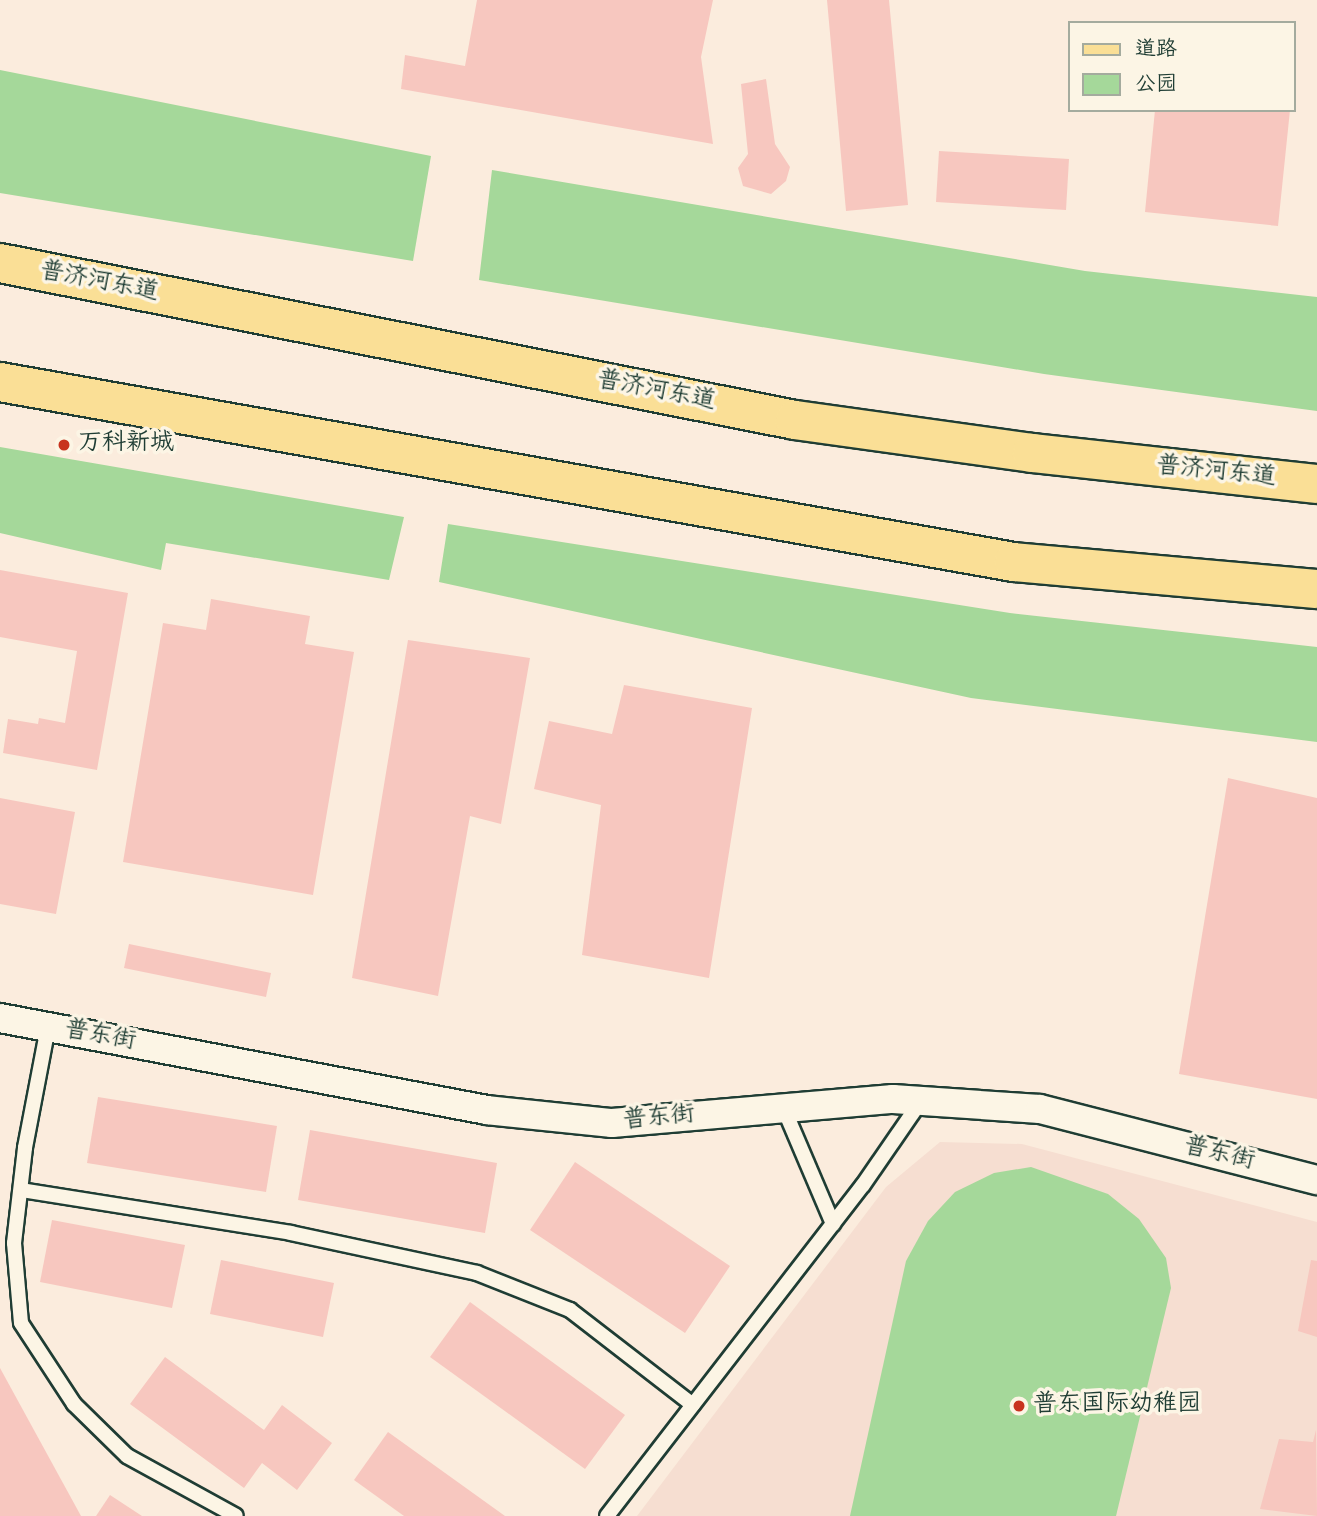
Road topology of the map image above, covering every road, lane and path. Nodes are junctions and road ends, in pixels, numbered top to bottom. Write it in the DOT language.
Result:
graph roads {
  1 [pos="0,263"];
  2 [pos="0,382"];
  3 [pos="1317,484"];
  4 [pos="1317,589"];
  5 [pos="0,1018"];
  6 [pos="48,1027"];
  7 [pos="921,1101"];
  8 [pos="785,1109"];
  9 [pos="1317,1180"];
  10 [pos="20,1190"];
  11 [pos="833,1224"];
  12 [pos="693,1405"];
  13 [pos="236,1516"];
  14 [pos="607,1516"];
  1 -- 3 [label="main road, 普济河东道"];
  2 -- 4 [label="main road"];
  5 -- 6 [label="street, 普东街"];
  6 -- 8 [label="street, 普东街"];
  6 -- 10 [label="lane"];
  7 -- 8 [label="street, 普东街"];
  7 -- 9 [label="street, 普东街"];
  7 -- 11 [label="lane"];
  8 -- 11 [label="lane"];
  10 -- 12 [label="lane"];
  10 -- 13 [label="lane"];
  11 -- 12 [label="lane"];
  12 -- 14 [label="lane"];
}
